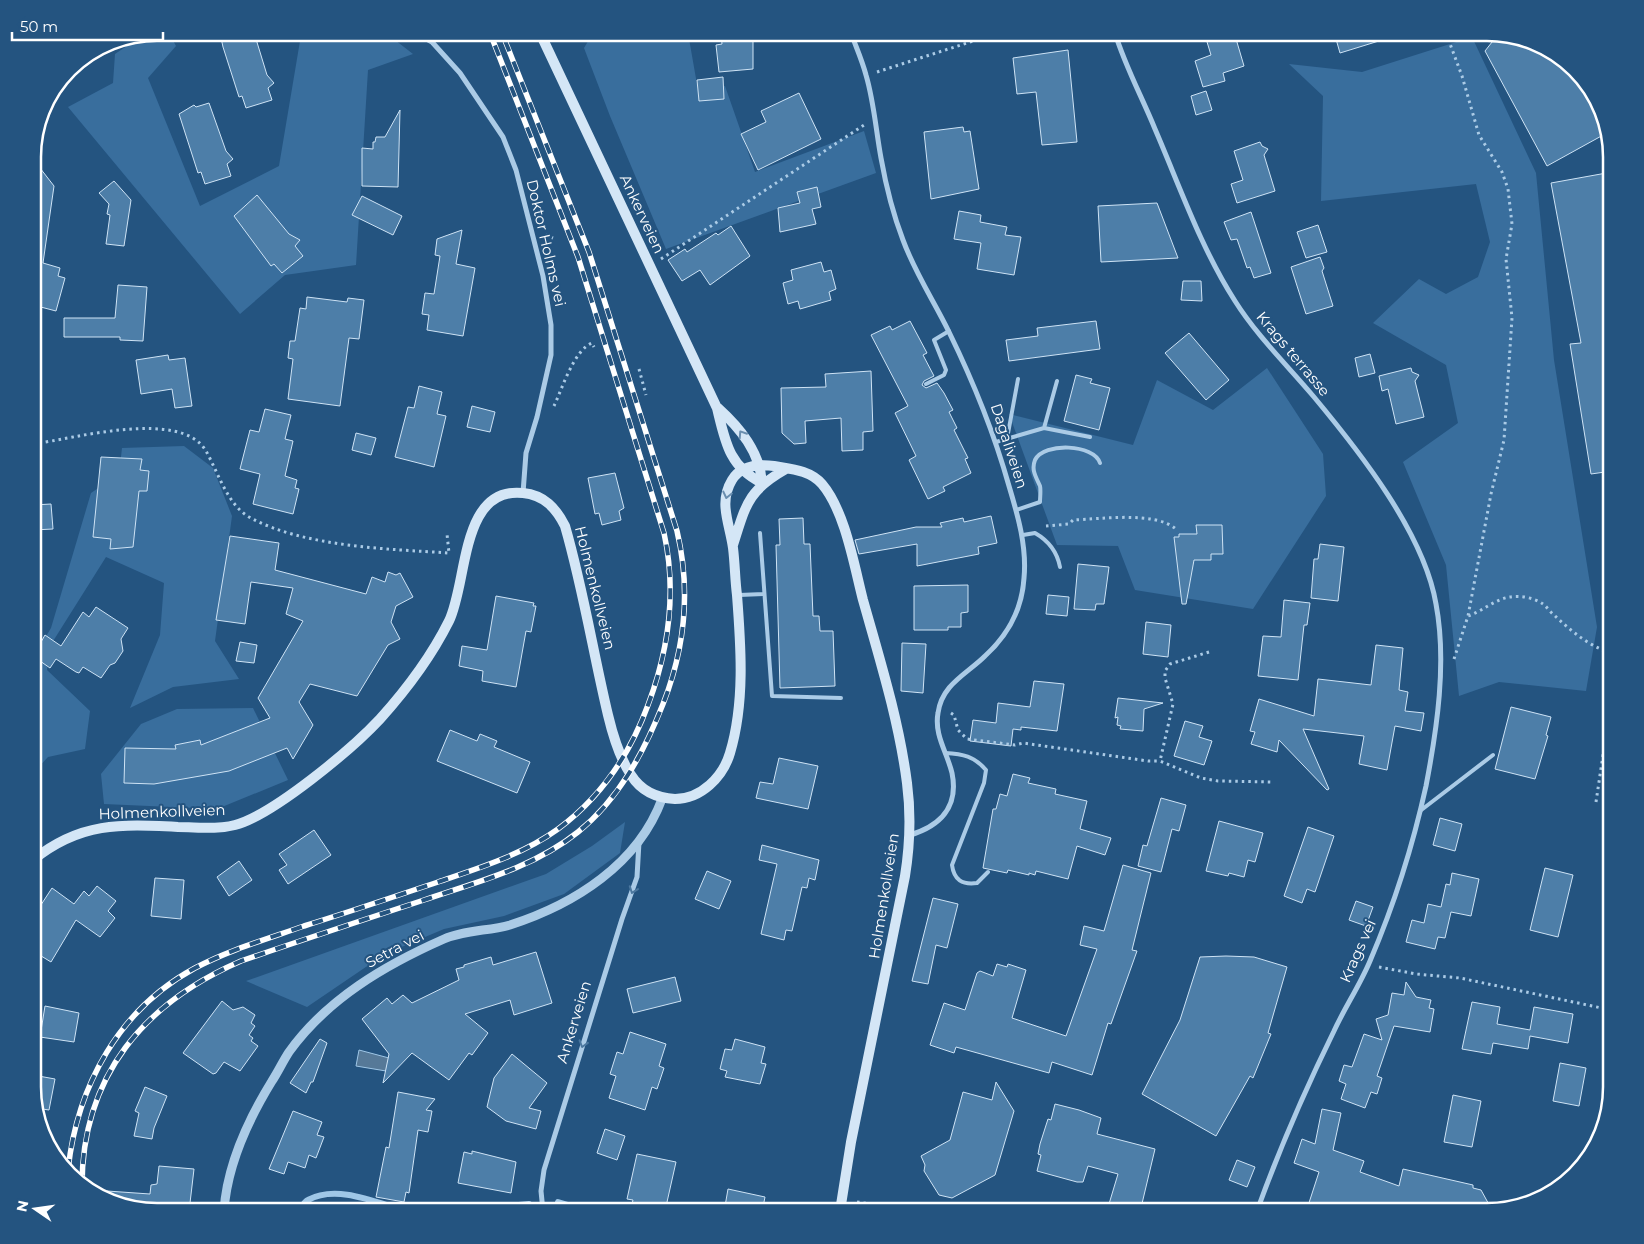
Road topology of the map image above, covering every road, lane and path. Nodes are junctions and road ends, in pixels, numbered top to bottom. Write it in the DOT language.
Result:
graph roads {
  1 [pos="544,41"];
  2 [pos="854,41"];
  3 [pos="971,41"];
  4 [pos="1118,41"];
  5 [pos="1449,41"];
  6 [pos="432,42"];
  7 [pos="866,76"];
  8 [pos="858,130"];
  9 [pos="660,259"];
  10 [pos="948,331"];
  11 [pos="594,347"];
  12 [pos="639,369"];
  13 [pos="1018,379"];
  14 [pos="1057,381"];
  15 [pos="926,384"];
  16 [pos="646,394"];
  17 [pos="717,408"];
  18 [pos="537,417"];
  19 [pos="1044,428"];
  20 [pos="1090,437"];
  21 [pos="1007,439"];
  22 [pos="996,442"];
  23 [pos="41,443"];
  24 [pos="1100,464"];
  25 [pos="759,466"];
  26 [pos="786,469"];
  27 [pos="740,470"];
  28 [pos="762,483"];
  29 [pos="523,492"];
  30 [pos="1016,510"];
  31 [pos="1045,526"];
  32 [pos="1176,529"];
  33 [pos="760,533"];
  34 [pos="447,534"];
  35 [pos="1023,535"];
  36 [pos="733,546"];
  37 [pos="1060,567"];
  38 [pos="737,594"];
  39 [pos="764,594"];
  40 [pos="1468,616"];
  41 [pos="1603,651"];
  42 [pos="1209,652"];
  43 [pos="1453,664"];
  44 [pos="1438,687"];
  45 [pos="841,698"];
  46 [pos="938,710"];
  47 [pos="945,753"];
  48 [pos="1493,755"];
  49 [pos="1603,755"];
  50 [pos="1160,761"];
  51 [pos="1273,782"];
  52 [pos="662,798"];
  53 [pos="1596,802"];
  54 [pos="1419,812"];
  55 [pos="910,836"];
  56 [pos="639,842"];
  57 [pos="41,854"];
  58 [pos="988,872"];
  59 [pos="1379,967"];
  60 [pos="1603,1008"];
  61 [pos="854,1202"];
  62 [pos="226,1203"];
  63 [pos="542,1203"];
  64 [pos="841,1203"];
  65 [pos="861,1203"];
  66 [pos="1260,1203"];
  1 -- 17 [label="main road, Ankerveien"];
  2 -- 7 [label="street, Dagaliveien"];
  3 -- 7 [label="path"];
  4 -- 44 [label="street, Krags terrasse"];
  5 -- 40 [label="path"];
  6 -- 18 [label="street, Doktor Holms vei"];
  7 -- 10 [label="street, Dagaliveien"];
  8 -- 9 [label="path"];
  10 -- 15 [label="lane"];
  10 -- 22 [label="street, Dagaliveien"];
  11 -- 18 [label="path"];
  12 -- 16 [label="path"];
  13 -- 21 [label="lane"];
  14 -- 19 [label="lane"];
  25 -- 17 [label="main road, Ankerveien, one-way"];
  17 -- 27 [label="main road, Ankerveien"];
  18 -- 29 [label="street, Doktor Holms vei"];
  19 -- 20 [label="lane"];
  19 -- 21 [label="lane"];
  21 -- 22 [label="lane"];
  22 -- 30 [label="street, Dagaliveien"];
  23 -- 34 [label="path"];
  24 -- 30 [label="lane"];
  25 -- 26 [label="main road, Holmenkollveien"];
  25 -- 27 [label="main road, Holmenkollveien"];
  25 -- 28 [label="main road, Ankerveien"];
  26 -- 28 [label="main road, Holmenkollveien"];
  26 -- 55 [label="main road, Holmenkollveien"];
  27 -- 28 [label="main road"];
  27 -- 36 [label="main road, Holmenkollveien, one-way"];
  28 -- 36 [label="main road, Holmenkollveien"];
  29 -- 52 [label="main road, Holmenkollveien"];
  29 -- 57 [label="main road, Holmenkollveien"];
  30 -- 35 [label="street, Dagaliveien"];
  31 -- 32 [label="path"];
  33 -- 39 [label="lane"];
  35 -- 37 [label="lane"];
  35 -- 46 [label="street, Dagaliveien"];
  36 -- 38 [label="main road, Holmenkollveien"];
  38 -- 39 [label="lane"];
  38 -- 52 [label="main road, Holmenkollveien"];
  39 -- 45 [label="lane"];
  40 -- 41 [label="path"];
  40 -- 43 [label="path"];
  42 -- 50 [label="path"];
  44 -- 54 [label="street, Krags vei"];
  46 -- 47 [label="street, Dagaliveien"];
  46 -- 50 [label="path"];
  47 -- 55 [label="street, Dagaliveien"];
  47 -- 58 [label="lane"];
  48 -- 54 [label="lane"];
  49 -- 53 [label="path"];
  50 -- 51 [label="path"];
  52 -- 56 [label="street, Setra vei"];
  54 -- 66 [label="street, Krags vei"];
  55 -- 64 [label="main road, Holmenkollveien"];
  56 -- 62 [label="street, Setra vei"];
  56 -- 63 [label="street, Ankerveien, one-way"];
  59 -- 60 [label="path"];
  61 -- 65 [label="path"];
}
